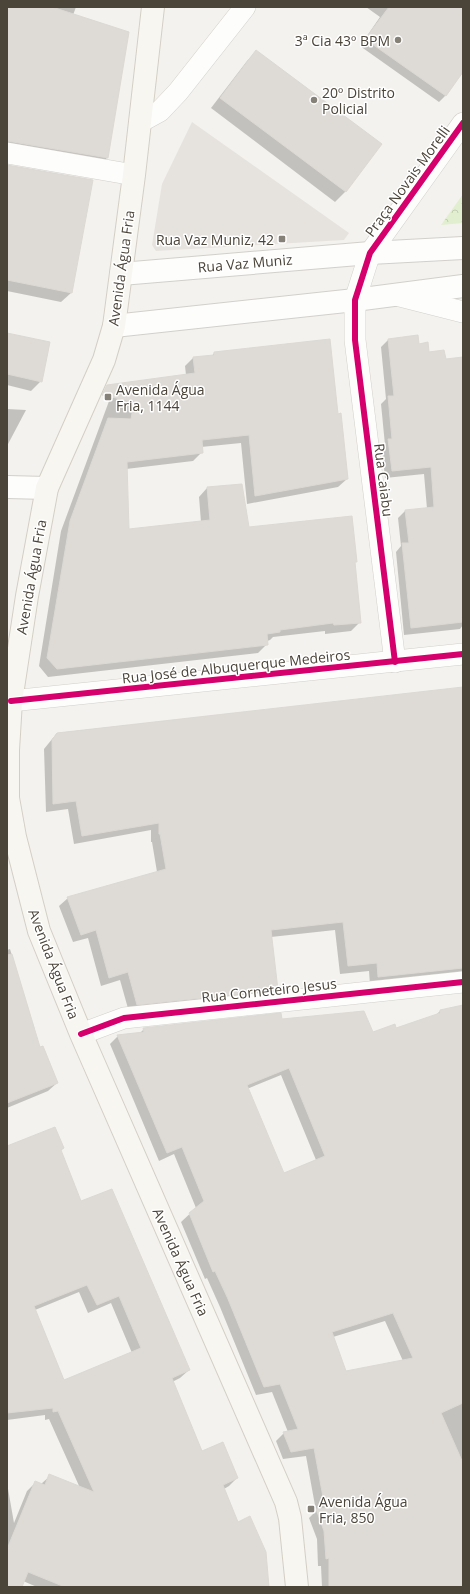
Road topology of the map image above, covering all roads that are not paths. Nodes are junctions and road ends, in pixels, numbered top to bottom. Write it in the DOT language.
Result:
graph roads {
  1 [pos="153,7"];
  2 [pos="245,7"];
  3 [pos="140,122"];
  4 [pos="463,123"];
  5 [pos="7,153"];
  6 [pos="134,175"];
  7 [pos="463,248"];
  8 [pos="370,253"];
  9 [pos="121,274"];
  10 [pos="463,286"];
  11 [pos="395,294"];
  12 [pos="355,300"];
  13 [pos="463,312"];
  14 [pos="114,326"];
  15 [pos="7,487"];
  16 [pos="47,488"];
  17 [pos="463,654"];
  18 [pos="395,662"];
  19 [pos="11,701"];
  20 [pos="8,798"];
  21 [pos="463,982"];
  22 [pos="81,1034"];
  23 [pos="297,1587"];
  1 -- 3 [label="main road, Avenida Água Fria"];
  2 -- 3 [label="street"];
  3 -- 6 [label="main road, Avenida Água Fria"];
  4 -- 8 [label="street, Praça Novais Morelli"];
  5 -- 6 [label="street"];
  6 -- 9 [label="main road, Avenida Água Fria"];
  7 -- 8 [label="street, Rua Vaz Muniz"];
  8 -- 9 [label="street, Rua Vaz Muniz"];
  8 -- 12 [label="street"];
  9 -- 14 [label="main road, Avenida Água Fria"];
  10 -- 11 [label="street"];
  11 -- 12 [label="street"];
  11 -- 13 [label="street"];
  12 -- 14 [label="street"];
  12 -- 18 [label="street, Rua Caiabu"];
  14 -- 16 [label="main road, Avenida Água Fria"];
  15 -- 16 [label="street"];
  16 -- 19 [label="main road, Avenida Água Fria"];
  17 -- 18 [label="street, Rua José de Albuquerque Medeiros"];
  18 -- 19 [label="street, Rua José de Albuquerque Medeiros"];
  19 -- 20 [label="main road, Avenida Água Fria"];
  20 -- 22 [label="main road, Avenida Água Fria"];
  21 -- 22 [label="street, Rua Corneteiro Jesus"];
  22 -- 23 [label="main road, Avenida Água Fria"];
}
